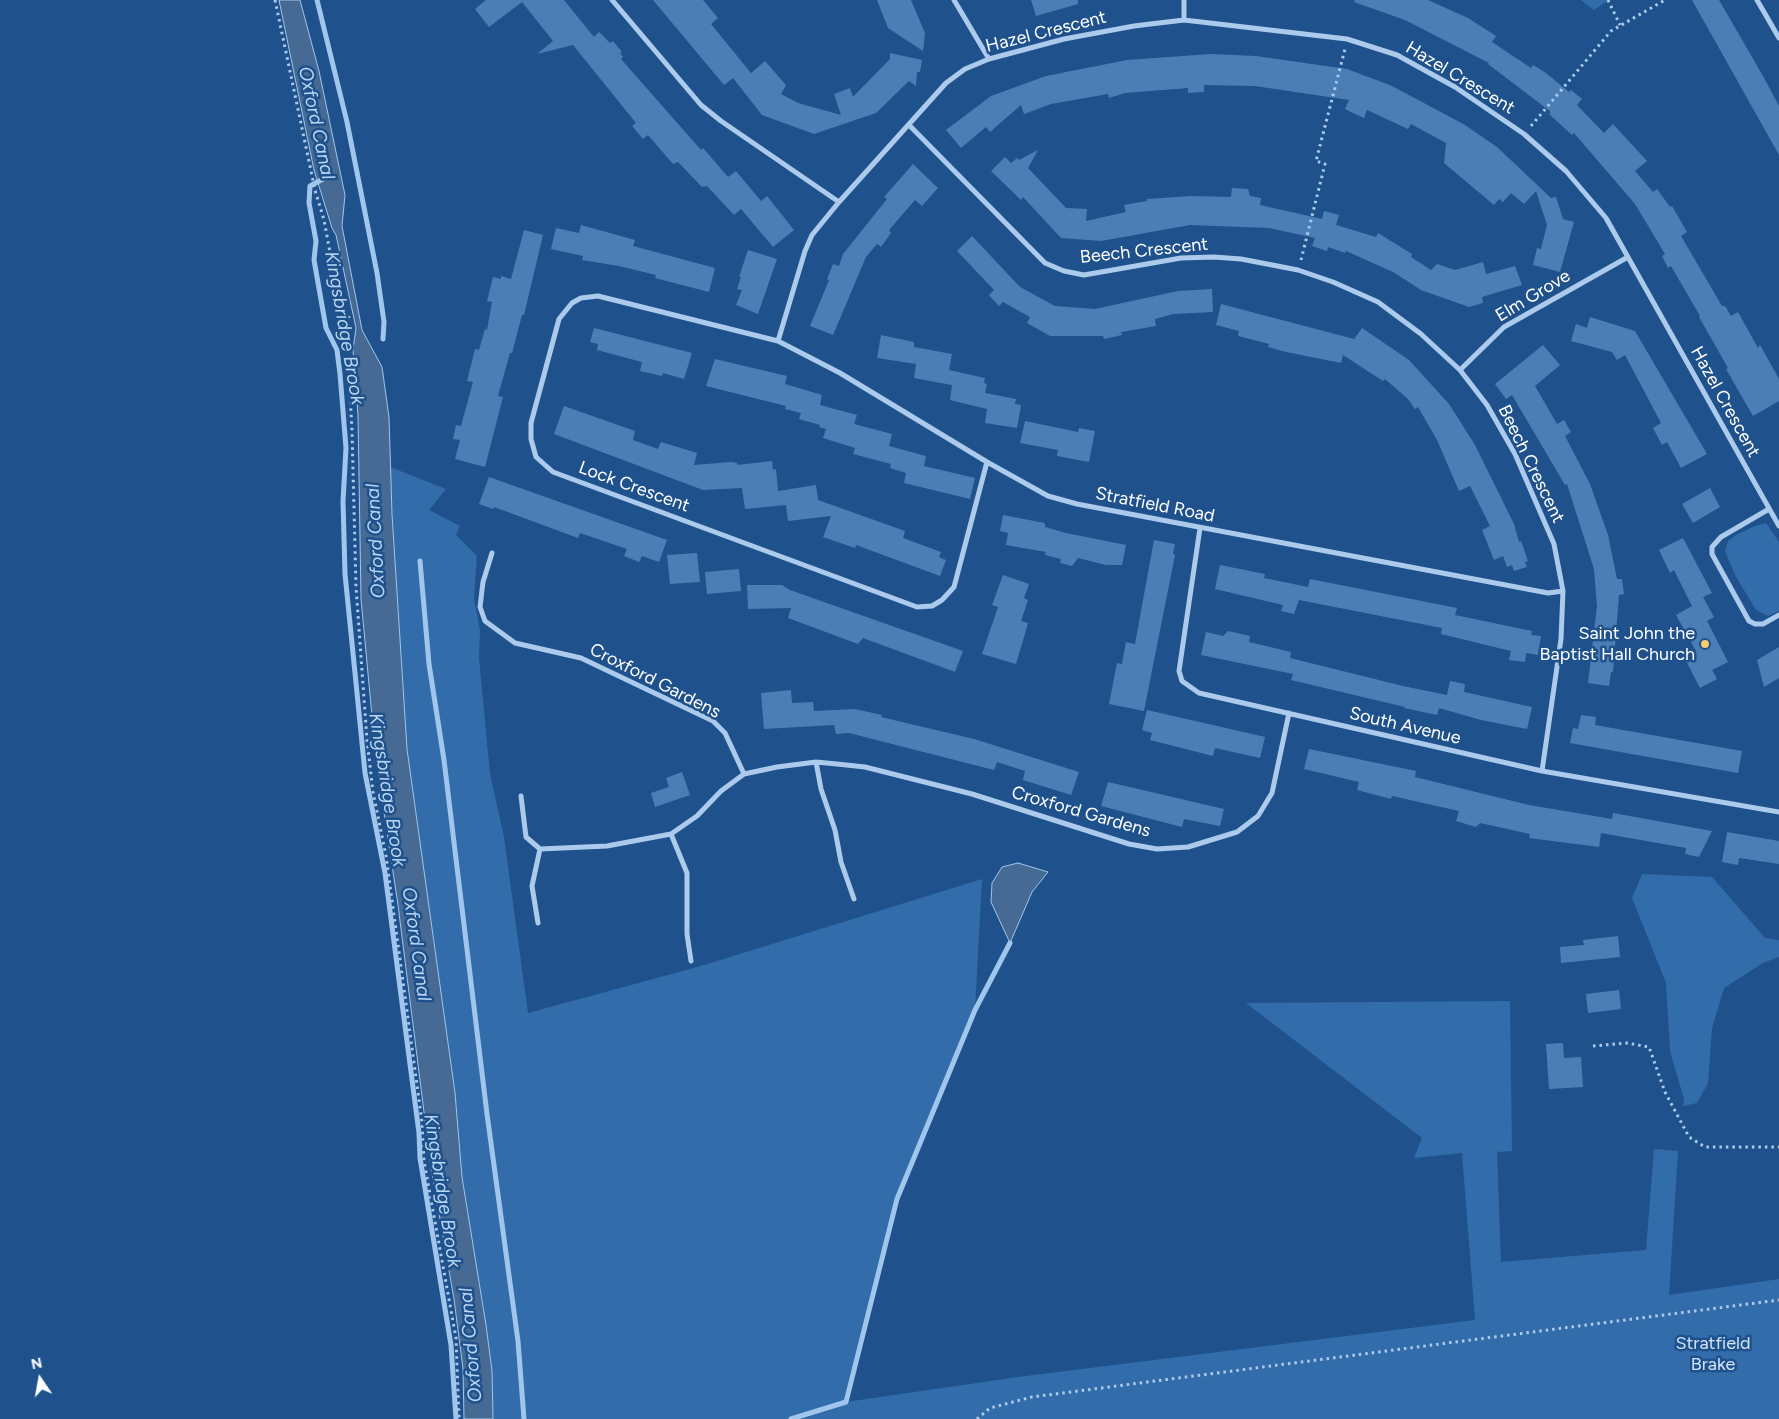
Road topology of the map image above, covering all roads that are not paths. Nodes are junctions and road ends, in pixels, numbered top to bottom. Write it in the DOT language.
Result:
graph roads {
  1 [pos="612,0"];
  2 [pos="954,0"];
  3 [pos="1184,0"];
  4 [pos="1758,0"];
  5 [pos="1184,20"];
  6 [pos="1779,38"];
  7 [pos="989,59"];
  8 [pos="909,125"];
  9 [pos="839,202"];
  10 [pos="1628,257"];
  11 [pos="778,341"];
  12 [pos="1460,370"];
  13 [pos="987,462"];
  14 [pos="1769,509"];
  15 [pos="1777,516"];
  16 [pos="1779,526"];
  17 [pos="1200,528"];
  18 [pos="492,553"];
  19 [pos="1564,591"];
  20 [pos="1779,615"];
  21 [pos="1289,713"];
  22 [pos="816,762"];
  23 [pos="1542,771"];
  24 [pos="744,774"];
  25 [pos="521,796"];
  26 [pos="1779,812"];
  27 [pos="671,834"];
  28 [pos="540,849"];
  29 [pos="854,899"];
  30 [pos="538,923"];
  31 [pos="691,961"];
  1 -- 9 [label="street"];
  2 -- 7 [label="street"];
  3 -- 5 [label="street"];
  4 -- 6 [label="street"];
  5 -- 7 [label="street, Hazel Crescent"];
  5 -- 10 [label="street, Hazel Crescent"];
  7 -- 8 [label="street, Hazel Crescent"];
  8 -- 9 [label="street, Hazel Crescent"];
  8 -- 12 [label="street, Beech Crescent"];
  9 -- 11 [label="street, Hazel Crescent"];
  10 -- 12 [label="street, Elm Grove"];
  10 -- 14 [label="street, Hazel Crescent"];
  11 -- 13 [label="street, Stratfield Road"];
  11 -- 13 [label="street, Lock Crescent"];
  12 -- 19 [label="street, Beech Crescent"];
  13 -- 17 [label="street, Stratfield Road"];
  14 -- 15 [label="street, Hazel Crescent"];
  14 -- 20 [label="street"];
  15 -- 16 [label="street, Hazel Crescent"];
  17 -- 19 [label="street, Stratfield Road"];
  17 -- 21 [label="street, South Avenue"];
  18 -- 24 [label="street, Croxford Gardens"];
  19 -- 23 [label="street, Beech Crescent"];
  21 -- 22 [label="street, Croxford Gardens"];
  21 -- 23 [label="street, South Avenue"];
  22 -- 24 [label="street, Croxford Gardens"];
  22 -- 29 [label="street"];
  23 -- 26 [label="street, South Avenue"];
  24 -- 27 [label="street, Croxford Gardens"];
  25 -- 28 [label="street"];
  27 -- 28 [label="street, Croxford Gardens"];
  27 -- 31 [label="street"];
  28 -- 30 [label="street"];
}
